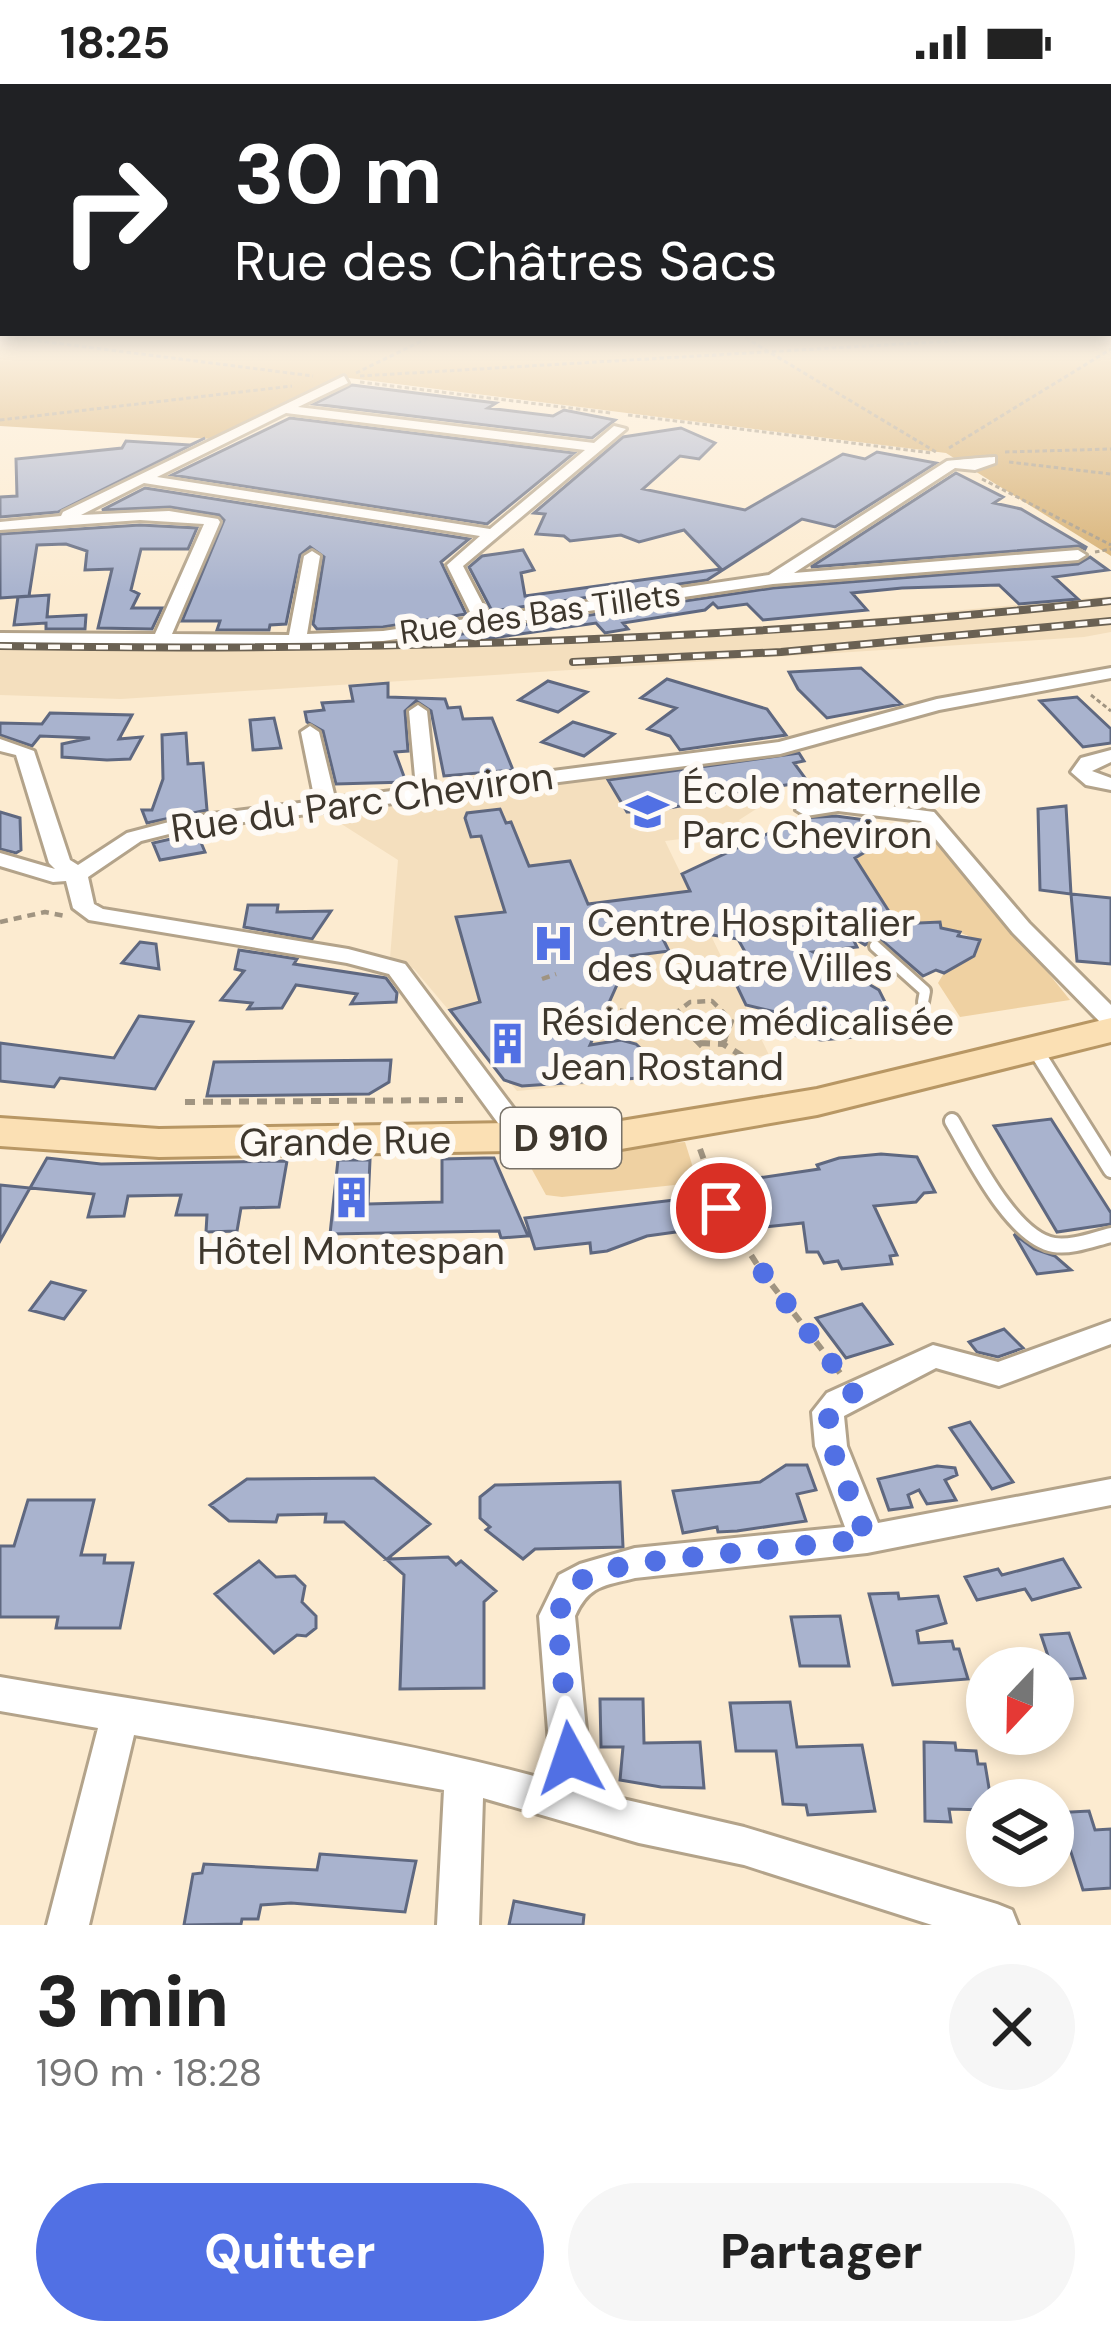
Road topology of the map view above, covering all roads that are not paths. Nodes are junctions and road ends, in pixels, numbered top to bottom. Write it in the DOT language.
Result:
graph roads {
  1 [pos="260,420"];
  2 [pos="371,420"];
  3 [pos="620,429"];
  4 [pos="599,448"];
  5 [pos="997,456"];
  6 [pos="145,478"];
  7 [pos="55,520"];
  8 [pos="0,526"];
  9 [pos="495,533"];
  10 [pos="1078,555"];
  11 [pos="312,556"];
  12 [pos="772,579"];
  13 [pos="484,621"];
  14 [pos="0,638"];
  15 [pos="161,640"];
  16 [pos="297,640"];
  17 [pos="1111,673"];
  18 [pos="418,711"];
  19 [pos="310,732"];
  20 [pos="0,745"];
  21 [pos="1111,756"];
  22 [pos="1111,784"];
  23 [pos="426,792"];
  24 [pos="326,804"];
  25 [pos="806,810"];
  26 [pos="0,859"];
  27 [pos="78,874"];
  28 [pos="875,946"];
  29 [pos="922,1002"];
  30 [pos="1111,1019"];
  31 [pos="1111,1030"];
  32 [pos="1034,1048"];
  33 [pos="952,1120"];
  34 [pos="512,1124"];
  35 [pos="0,1132"];
  36 [pos="1111,1170"];
  37 [pos="1111,1235"];
  38 [pos="1111,1332"];
  39 [pos="1111,1492"];
  40 [pos="867,1539"];
  41 [pos="0,1694"];
  42 [pos="121,1712"];
  43 [pos="464,1775"];
  44 [pos="574,1806"];
  45 [pos="68,1925"];
  46 [pos="458,1925"];
  47 [pos="998,1925"];
  1 -- 6 [label="street"];
  2 -- 4 [label="street"];
  3 -- 4 [label="street"];
  4 -- 9 [label="street"];
  5 -- 12 [label="street"];
  6 -- 7 [label="street"];
  6 -- 9 [label="street"];
  7 -- 8 [label="street"];
  7 -- 15 [label="street"];
  9 -- 13 [label="street"];
  10 -- 12 [label="street, Rue des Bas Tillets"];
  11 -- 16 [label="street"];
  12 -- 13 [label="street, Rue des Bas Tillets"];
  13 -- 16 [label="street, Rue des Bas Tillets"];
  14 -- 15 [label="street, Rue des Bas Tillets"];
  15 -- 16 [label="street, Rue des Bas Tillets"];
  17 -- 23 [label="street, Rue du Parc Cheviron"];
  18 -- 23 [label="street"];
  19 -- 24 [label="street"];
  20 -- 27 [label="street"];
  21 -- 22 [label="street"];
  23 -- 24 [label="street, Rue du Parc Cheviron"];
  24 -- 27 [label="street, Rue du Parc Cheviron"];
  25 -- 30 [label="street"];
  26 -- 27 [label="street"];
  27 -- 34 [label="street"];
  28 -- 29 [label="lane"];
  31 -- 32 [label="main road, Grande Rue / D 910"];
  32 -- 34 [label="main road, Grande Rue / D 910"];
  32 -- 36 [label="lane"];
  33 -- 37 [label="lane"];
  34 -- 35 [label="main road, Grande Rue / D 910"];
  38 -- 40 [label="street"];
  39 -- 40 [label="street"];
  40 -- 44 [label="street"];
  41 -- 42 [label="street"];
  42 -- 43 [label="street"];
  42 -- 45 [label="street"];
  43 -- 44 [label="street"];
  43 -- 46 [label="street"];
  44 -- 47 [label="street"];
}
